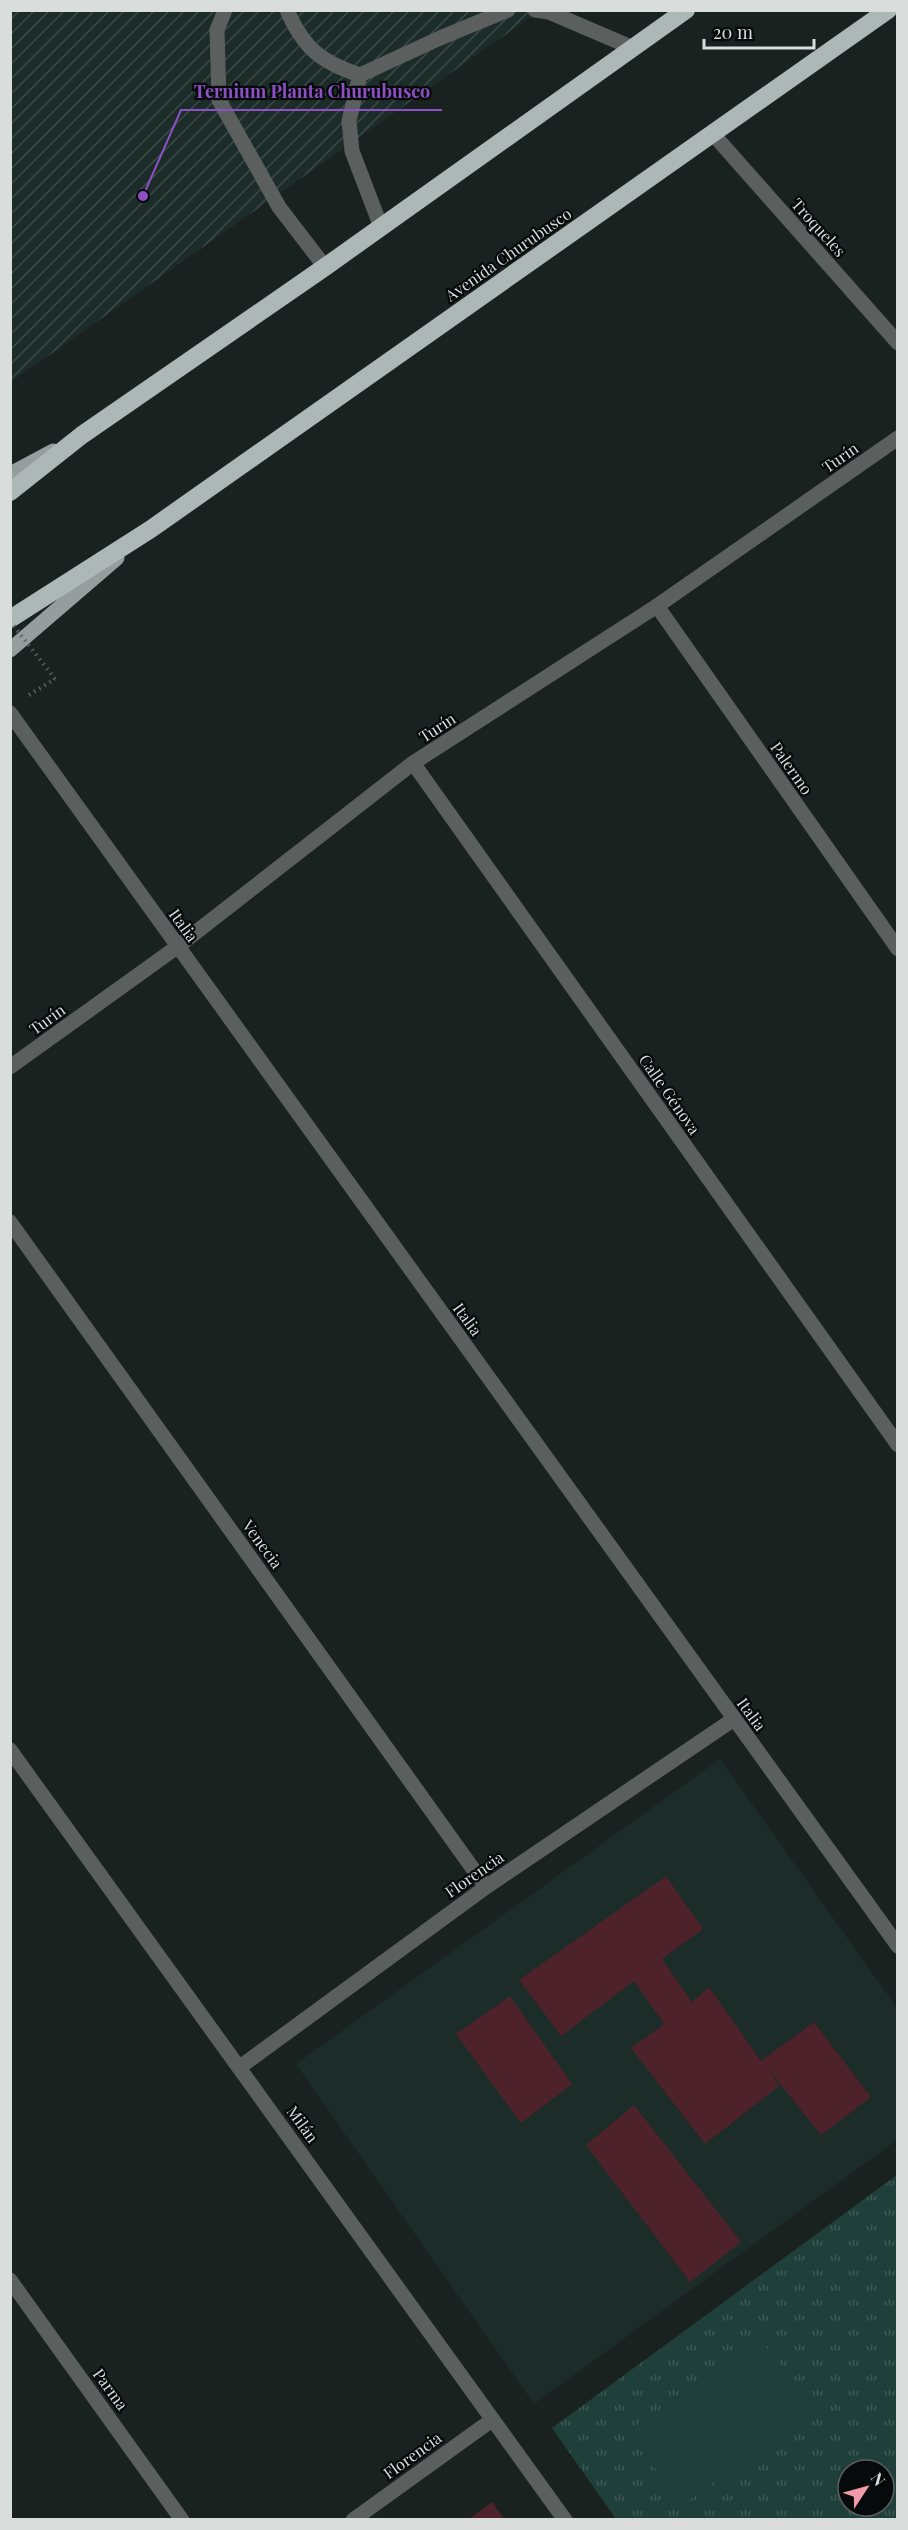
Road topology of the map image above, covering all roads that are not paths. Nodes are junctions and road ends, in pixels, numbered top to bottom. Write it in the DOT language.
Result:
graph roads {
  1 [pos="225,10"];
  2 [pos="287,10"];
  3 [pos="508,10"];
  4 [pos="535,10"];
  5 [pos="686,10"];
  6 [pos="888,10"];
  7 [pos="633,48"];
  8 [pos="360,75"];
  9 [pos="713,134"];
  10 [pos="381,227"];
  11 [pos="325,267"];
  12 [pos="897,343"];
  13 [pos="82,435"];
  14 [pos="897,438"];
  15 [pos="10,474"];
  16 [pos="10,492"];
  17 [pos="151,529"];
  18 [pos="657,606"];
  19 [pos="10,620"];
  20 [pos="10,650"];
  21 [pos="15,707"];
  22 [pos="413,763"];
  23 [pos="177,947"];
  24 [pos="897,950"];
  25 [pos="10,1067"];
  26 [pos="10,1222"];
  27 [pos="897,1445"];
  28 [pos="734,1719"];
  29 [pos="10,1750"];
  30 [pos="486,1887"];
  31 [pos="897,1943"];
  32 [pos="240,2067"];
  33 [pos="10,2280"];
  34 [pos="492,2420"];
  35 [pos="183,2520"];
  36 [pos="353,2520"];
  37 [pos="565,2520"];
  1 -- 11 [label="street"];
  2 -- 8 [label="street"];
  3 -- 8 [label="street"];
  4 -- 7 [label="street"];
  5 -- 7 [label="highway"];
  6 -- 9 [label="highway, Avenida Churubusco"];
  7 -- 10 [label="highway"];
  8 -- 10 [label="street"];
  9 -- 12 [label="street, Troqueles"];
  9 -- 17 [label="highway, Avenida Churubusco"];
  10 -- 11 [label="highway"];
  11 -- 13 [label="highway"];
  13 -- 15 [label="main road"];
  13 -- 16 [label="highway"];
  14 -- 18 [label="street, Turín"];
  17 -- 19 [label="highway, Avenida Churubusco"];
  17 -- 20 [label="main road, Avenida Churubusco"];
  18 -- 22 [label="street, Turín"];
  18 -- 24 [label="street, Palermo"];
  21 -- 23 [label="street, Italia"];
  22 -- 23 [label="street, Turín"];
  22 -- 27 [label="street, Calle Génova"];
  23 -- 25 [label="street, Turín"];
  23 -- 28 [label="street, Italia"];
  26 -- 30 [label="street, Venecia"];
  28 -- 30 [label="street, Florencia"];
  28 -- 31 [label="street, Italia"];
  29 -- 32 [label="street, Milán"];
  30 -- 32 [label="street, Florencia"];
  32 -- 34 [label="street, Milán"];
  33 -- 35 [label="street, Parma"];
  34 -- 36 [label="street, Florencia"];
  34 -- 37 [label="street, Milán"];
}
